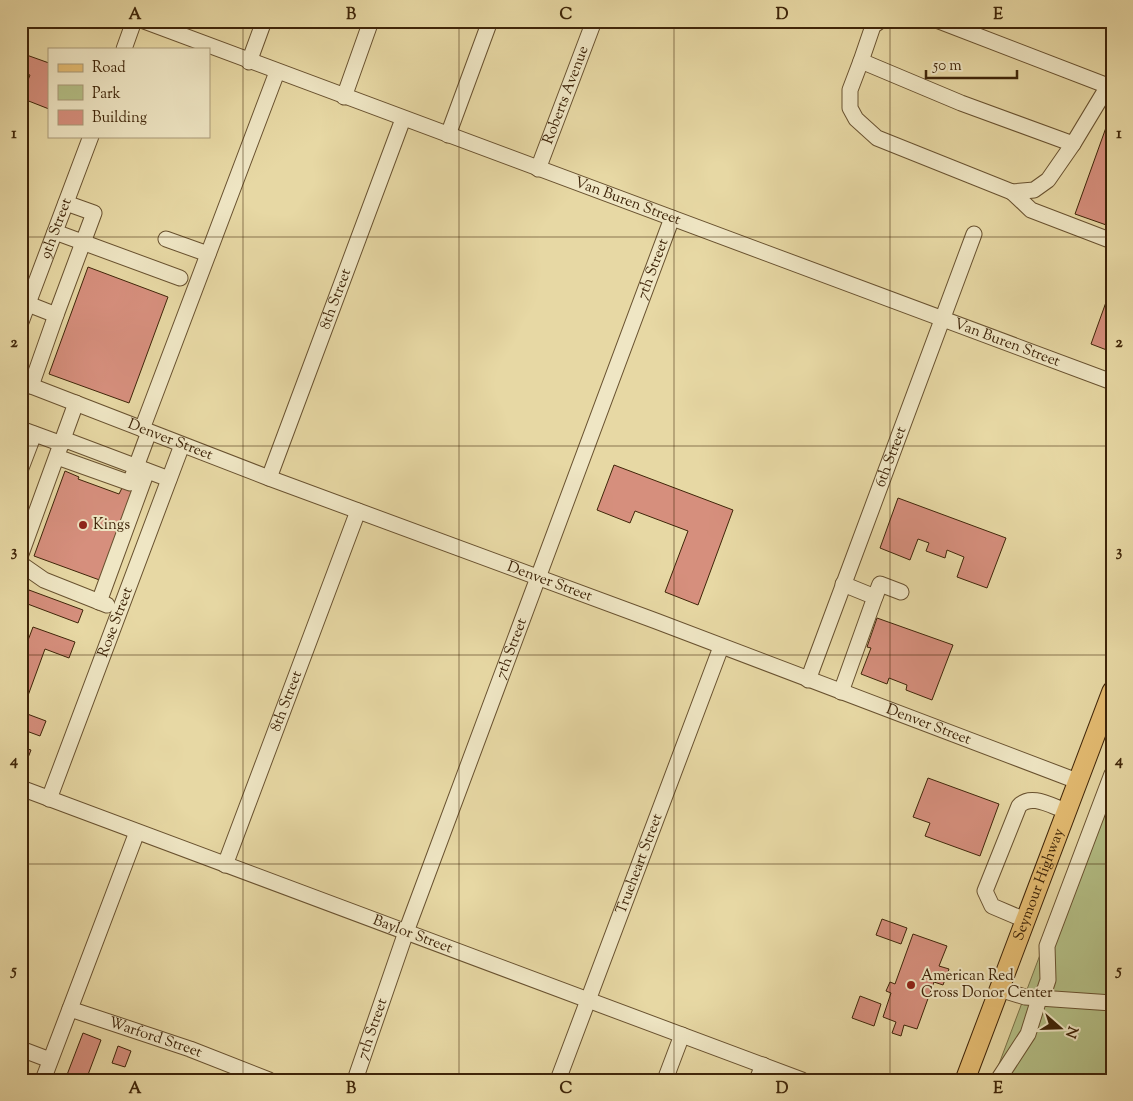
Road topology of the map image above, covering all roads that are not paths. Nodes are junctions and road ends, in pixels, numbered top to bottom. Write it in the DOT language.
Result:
graph roads {
  1 [pos="134,21"];
  2 [pos="144,21"];
  3 [pos="264,21"];
  4 [pos="371,21"];
  5 [pos="490,21"];
  6 [pos="594,21"];
  7 [pos="880,21"];
  8 [pos="939,21"];
  9 [pos="124,48"];
  10 [pos="860,61"];
  11 [pos="249,62"];
  12 [pos="277,72"];
  13 [pos="1110,86"];
  14 [pos="344,97"];
  15 [pos="403,119"];
  16 [pos="448,135"];
  17 [pos="90,138"];
  18 [pos="1073,144"];
  19 [pos="538,169"];
  20 [pos="1012,192"];
  21 [pos="66,203"];
  22 [pos="672,218"];
  23 [pos="55,232"];
  24 [pos="974,234"];
  25 [pos="166,239"];
  26 [pos="83,242"];
  27 [pos="1112,242"];
  28 [pos="208,254"];
  29 [pos="180,278"];
  30 [pos="28,304"];
  31 [pos="56,315"];
  32 [pos="943,318"];
  33 [pos="21,322"];
  34 [pos="1112,382"];
  35 [pos="26,384"];
  36 [pos="76,403"];
  37 [pos="28,431"];
  38 [pos="146,431"];
  39 [pos="182,445"];
  40 [pos="60,447"];
  41 [pos="21,468"];
  42 [pos="142,469"];
  43 [pos="269,478"];
  44 [pos="169,479"];
  45 [pos="358,511"];
  46 [pos="21,554"];
  47 [pos="21,564"];
  48 [pos="537,579"];
  49 [pos="843,584"];
  50 [pos="901,592"];
  51 [pos="875,597"];
  52 [pos="99,602"];
  53 [pos="120,611"];
  54 [pos="721,647"];
  55 [pos="808,680"];
  56 [pos="1112,691"];
  57 [pos="841,692"];
  58 [pos="1112,774"];
  59 [pos="1077,781"];
  60 [pos="21,788"];
  61 [pos="49,799"];
  62 [pos="1066,811"];
  63 [pos="137,832"];
  64 [pos="225,865"];
  65 [pos="1025,920"];
  66 [pos="406,932"];
  67 [pos="999,989"];
  68 [pos="1039,999"];
  69 [pos="588,1000"];
  70 [pos="1112,1003"];
  71 [pos="70,1008"];
  72 [pos="682,1035"];
  73 [pos="21,1049"];
  74 [pos="50,1060"];
  75 [pos="763,1065"];
  76 [pos="43,1080"];
  77 [pos="268,1080"];
  78 [pos="355,1080"];
  79 [pos="558,1080"];
  80 [pos="665,1080"];
  81 [pos="757,1080"];
  82 [pos="802,1080"];
  83 [pos="965,1080"];
  84 [pos="998,1080"];
  1 -- 9 [label="street"];
  2 -- 11 [label="street, Van Buren Street"];
  3 -- 11 [label="street"];
  4 -- 14 [label="street"];
  5 -- 16 [label="street"];
  6 -- 19 [label="street, Roberts Avenue"];
  7 -- 10 [label="street"];
  8 -- 13 [label="street"];
  10 -- 18 [label="street"];
  10 -- 20 [label="street"];
  11 -- 12 [label="street, Van Buren Street"];
  12 -- 14 [label="street, Van Buren Street"];
  12 -- 28 [label="street"];
  13 -- 18 [label="street"];
  14 -- 15 [label="street, Van Buren Street"];
  15 -- 16 [label="street, Van Buren Street"];
  15 -- 43 [label="street, 8th Street"];
  16 -- 19 [label="street, Van Buren Street"];
  17 -- 21 [label="street, 9th Street"];
  18 -- 20 [label="street"];
  19 -- 22 [label="street, Van Buren Street"];
  20 -- 27 [label="street"];
  21 -- 23 [label="street, 9th Street"];
  21 -- 26 [label="street"];
  22 -- 32 [label="street, Van Buren Street"];
  22 -- 48 [label="street, 7th Street"];
  23 -- 26 [label="street"];
  23 -- 30 [label="street, 9th Street"];
  24 -- 32 [label="street, 6th Street"];
  25 -- 28 [label="street"];
  26 -- 29 [label="street"];
  26 -- 31 [label="street"];
  28 -- 38 [label="street"];
  30 -- 31 [label="street"];
  30 -- 33 [label="street, 9th Street"];
  31 -- 35 [label="street"];
  32 -- 34 [label="street, Van Buren Street"];
  32 -- 49 [label="street, 6th Street"];
  35 -- 36 [label="street, Denver Street"];
  36 -- 38 [label="street, Denver Street"];
  36 -- 40 [label="street"];
  37 -- 40 [label="street"];
  37 -- 41 [label="street"];
  38 -- 39 [label="street, Denver Street"];
  38 -- 42 [label="street"];
  39 -- 43 [label="street, Denver Street"];
  39 -- 44 [label="street, Rose Street"];
  40 -- 42 [label="street"];
  40 -- 46 [label="street"];
  42 -- 44 [label="street"];
  42 -- 52 [label="street"];
  43 -- 45 [label="street, Denver Street"];
  44 -- 53 [label="street, Rose Street"];
  45 -- 48 [label="street, Denver Street"];
  45 -- 64 [label="street, 8th Street"];
  47 -- 52 [label="street"];
  48 -- 54 [label="street, Denver Street"];
  48 -- 66 [label="street, 7th Street"];
  49 -- 51 [label="street"];
  49 -- 55 [label="street, 6th Street"];
  50 -- 51 [label="street"];
  51 -- 57 [label="street"];
  52 -- 53 [label="street"];
  53 -- 61 [label="street, Rose Street"];
  54 -- 55 [label="street, Denver Street"];
  54 -- 69 [label="street, Trueheart Street"];
  55 -- 57 [label="street, Denver Street"];
  56 -- 59 [label="main road, Seymour Highway"];
  57 -- 59 [label="street, Denver Street"];
  58 -- 68 [label="street"];
  59 -- 62 [label="main road, Seymour Highway"];
  60 -- 61 [label="street, Baylor Street"];
  61 -- 63 [label="street, Baylor Street"];
  62 -- 65 [label="main road, Seymour Highway"];
  62 -- 65 [label="street"];
  63 -- 64 [label="street, Baylor Street"];
  63 -- 71 [label="street"];
  64 -- 66 [label="street, Baylor Street"];
  65 -- 67 [label="main road, Seymour Highway"];
  66 -- 69 [label="street, Baylor Street"];
  66 -- 78 [label="street, 7th Street"];
  67 -- 68 [label="street"];
  67 -- 83 [label="main road, Seymour Highway"];
  68 -- 70 [label="street"];
  68 -- 84 [label="street"];
  69 -- 72 [label="street, Baylor Street"];
  69 -- 79 [label="street, Trueheart Street"];
  71 -- 74 [label="street"];
  71 -- 77 [label="street, Warford Street"];
  72 -- 75 [label="street, Baylor Street"];
  72 -- 80 [label="street"];
  73 -- 74 [label="street"];
  74 -- 76 [label="street"];
  75 -- 81 [label="street"];
  75 -- 82 [label="street, Baylor Street"];
}
